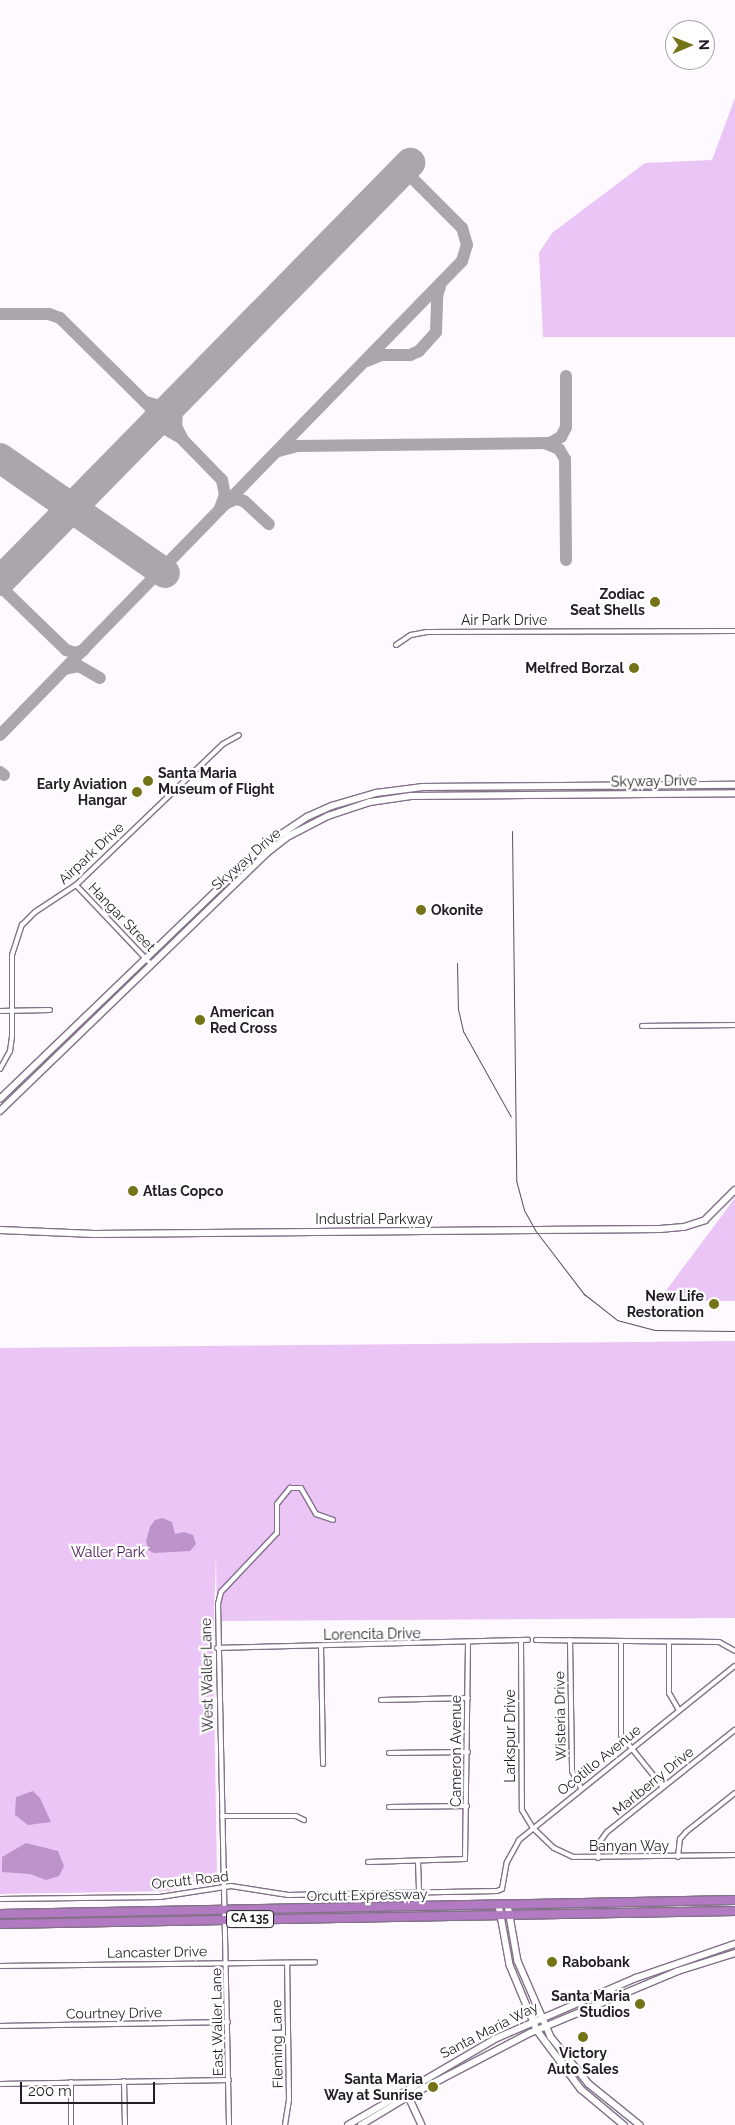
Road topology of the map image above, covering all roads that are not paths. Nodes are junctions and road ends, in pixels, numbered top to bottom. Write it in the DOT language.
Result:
graph roads {
  1 [pos="735,631"];
  2 [pos="396,645"];
  3 [pos="239,735"];
  4 [pos="735,785"];
  5 [pos="735,793"];
  6 [pos="76,885"];
  7 [pos="146,958"];
  8 [pos="151,964"];
  9 [pos="12,1010"];
  10 [pos="50,1010"];
  11 [pos="0,1011"];
  12 [pos="735,1025"];
  13 [pos="642,1026"];
  14 [pos="0,1069"];
  15 [pos="0,1099"];
  16 [pos="0,1111"];
  17 [pos="735,1190"];
  18 [pos="0,1230"];
  19 [pos="333,1520"];
  20 [pos="521,1640"];
  21 [pos="528,1640"];
  22 [pos="536,1640"];
  23 [pos="570,1640"];
  24 [pos="621,1642"];
  25 [pos="669,1642"];
  26 [pos="468,1643"];
  27 [pos="321,1646"];
  28 [pos="217,1648"];
  29 [pos="735,1651"];
  30 [pos="735,1666"];
  31 [pos="468,1698"];
  32 [pos="381,1700"];
  33 [pos="679,1710"];
  34 [pos="735,1730"];
  35 [pos="630,1749"];
  36 [pos="468,1752"];
  37 [pos="389,1753"];
  38 [pos="323,1764"];
  39 [pos="662,1786"];
  40 [pos="581,1788"];
  41 [pos="735,1793"];
  42 [pos="467,1806"];
  43 [pos="389,1807"];
  44 [pos="222,1816"];
  45 [pos="304,1820"];
  46 [pos="533,1828"];
  47 [pos="735,1855"];
  48 [pos="678,1857"];
  49 [pos="598,1858"];
  50 [pos="418,1861"];
  51 [pos="368,1862"];
  52 [pos="222,1886"];
  53 [pos="502,1889"];
  54 [pos="419,1892"];
  55 [pos="0,1899"];
  56 [pos="735,1900"];
  57 [pos="499,1905"];
  58 [pos="508,1905"];
  59 [pos="224,1910"];
  60 [pos="735,1911"];
  61 [pos="0,1914"];
  62 [pos="500,1915"];
  63 [pos="509,1915"];
  64 [pos="226,1919"];
  65 [pos="0,1924"];
  66 [pos="735,1944"];
  67 [pos="735,1953"];
  68 [pos="315,1962"];
  69 [pos="227,1963"];
  70 [pos="287,1963"];
  71 [pos="0,1966"];
  72 [pos="540,2018"];
  73 [pos="532,2021"];
  74 [pos="228,2022"];
  75 [pos="0,2026"];
  76 [pos="545,2027"];
  77 [pos="537,2030"];
  78 [pos="229,2080"];
  79 [pos="71,2082"];
  80 [pos="124,2082"];
  81 [pos="0,2084"];
  82 [pos="405,2089"];
  83 [pos="409,2096"];
  84 [pos="71,2125"];
  85 [pos="125,2125"];
  86 [pos="229,2125"];
  87 [pos="285,2125"];
  88 [pos="348,2125"];
  89 [pos="361,2125"];
  90 [pos="422,2125"];
  91 [pos="624,2125"];
  92 [pos="640,2125"];
  1 -- 2 [label="street, Air Park Drive"];
  3 -- 6 [label="street, Airpark Drive"];
  4 -- 7 [label="main road, Skyway Drive"];
  5 -- 8 [label="main road, Skyway Drive"];
  6 -- 7 [label="street, Hangar Street"];
  6 -- 9 [label="street, Airpark Drive"];
  7 -- 8 [label="street, Hangar Street"];
  7 -- 15 [label="main road, Skyway Drive"];
  8 -- 16 [label="main road, Skyway Drive"];
  9 -- 10 [label="street"];
  9 -- 11 [label="street"];
  9 -- 14 [label="street, Airpark Drive"];
  12 -- 13 [label="street"];
  17 -- 18 [label="main road, Industrial Parkway"];
  19 -- 28 [label="street, West Waller Lane"];
  20 -- 21 [label="street, Lorencita Drive"];
  20 -- 26 [label="street, Lorencita Drive"];
  20 -- 46 [label="street, Larkspur Drive"];
  22 -- 23 [label="street"];
  23 -- 24 [label="street"];
  23 -- 40 [label="street, Wisteria Drive"];
  24 -- 25 [label="street"];
  24 -- 35 [label="street"];
  25 -- 29 [label="street"];
  25 -- 33 [label="street"];
  26 -- 27 [label="street, Lorencita Drive"];
  26 -- 31 [label="street, Cameron Avenue"];
  27 -- 28 [label="street, Lorencita Drive"];
  27 -- 38 [label="street"];
  28 -- 44 [label="street, West Waller Lane"];
  30 -- 33 [label="street, Ocotillo Avenue"];
  31 -- 32 [label="street"];
  31 -- 36 [label="street, Cameron Avenue"];
  33 -- 35 [label="street, Ocotillo Avenue"];
  34 -- 39 [label="street, Marlberry Drive"];
  35 -- 39 [label="street"];
  35 -- 40 [label="street, Ocotillo Avenue"];
  36 -- 37 [label="street"];
  36 -- 42 [label="street, Cameron Avenue"];
  39 -- 49 [label="street, Marlberry Drive"];
  40 -- 46 [label="street, Ocotillo Avenue"];
  41 -- 48 [label="street"];
  42 -- 43 [label="street"];
  42 -- 50 [label="street, Cameron Avenue"];
  44 -- 45 [label="street"];
  44 -- 52 [label="street, West Waller Lane"];
  46 -- 49 [label="street, Banyan Way"];
  46 -- 53 [label="street, Ocotillo Avenue"];
  47 -- 48 [label="street, Banyan Way"];
  48 -- 49 [label="street, Banyan Way"];
  50 -- 51 [label="street"];
  50 -- 54 [label="street"];
  52 -- 54 [label="street, Orcutt Road"];
  52 -- 55 [label="street, Orcutt Road"];
  52 -- 59 [label="street, West Waller Lane"];
  53 -- 54 [label="street, Orcutt Road"];
  56 -- 58 [label="highway, Orcutt Expressway / CA 135"];
  57 -- 58 [label="highway, Orcutt Expressway / CA 135"];
  57 -- 59 [label="highway, Orcutt Expressway / CA 135"];
  57 -- 62 [label="main road"];
  58 -- 63 [label="main road"];
  59 -- 61 [label="highway, Orcutt Expressway / CA 135"];
  59 -- 64 [label="street, West Waller Lane"];
  60 -- 63 [label="highway, Orcutt Expressway / CA 135"];
  62 -- 63 [label="highway, Orcutt Expressway / CA 135"];
  62 -- 64 [label="highway, Orcutt Expressway / CA 135"];
  62 -- 73 [label="main road"];
  63 -- 72 [label="main road"];
  64 -- 65 [label="highway, Orcutt Expressway / CA 135"];
  64 -- 69 [label="street, East Waller Lane"];
  66 -- 72 [label="main road, Santa Maria Way"];
  67 -- 76 [label="main road, Santa Maria Way"];
  68 -- 70 [label="street, Lancaster Drive"];
  69 -- 70 [label="street, Lancaster Drive"];
  69 -- 71 [label="street, Lancaster Drive"];
  69 -- 74 [label="street, East Waller Lane"];
  70 -- 87 [label="street, Fleming Lane"];
  72 -- 73 [label="main road, Santa Maria Way"];
  72 -- 76 [label="main road"];
  73 -- 77 [label="main road"];
  73 -- 82 [label="main road, Santa Maria Way"];
  74 -- 75 [label="street, Courtney Drive"];
  74 -- 78 [label="street, East Waller Lane"];
  76 -- 77 [label="main road, Santa Maria Way"];
  76 -- 92 [label="main road"];
  77 -- 83 [label="main road, Santa Maria Way"];
  77 -- 91 [label="main road"];
  78 -- 80 [label="street"];
  78 -- 86 [label="street, East Waller Lane"];
  79 -- 80 [label="street"];
  79 -- 81 [label="street"];
  79 -- 84 [label="street"];
  80 -- 85 [label="street"];
  82 -- 83 [label="main road"];
  82 -- 88 [label="main road, Santa Maria Way"];
  83 -- 89 [label="main road, Santa Maria Way"];
  83 -- 90 [label="main road"];
}
